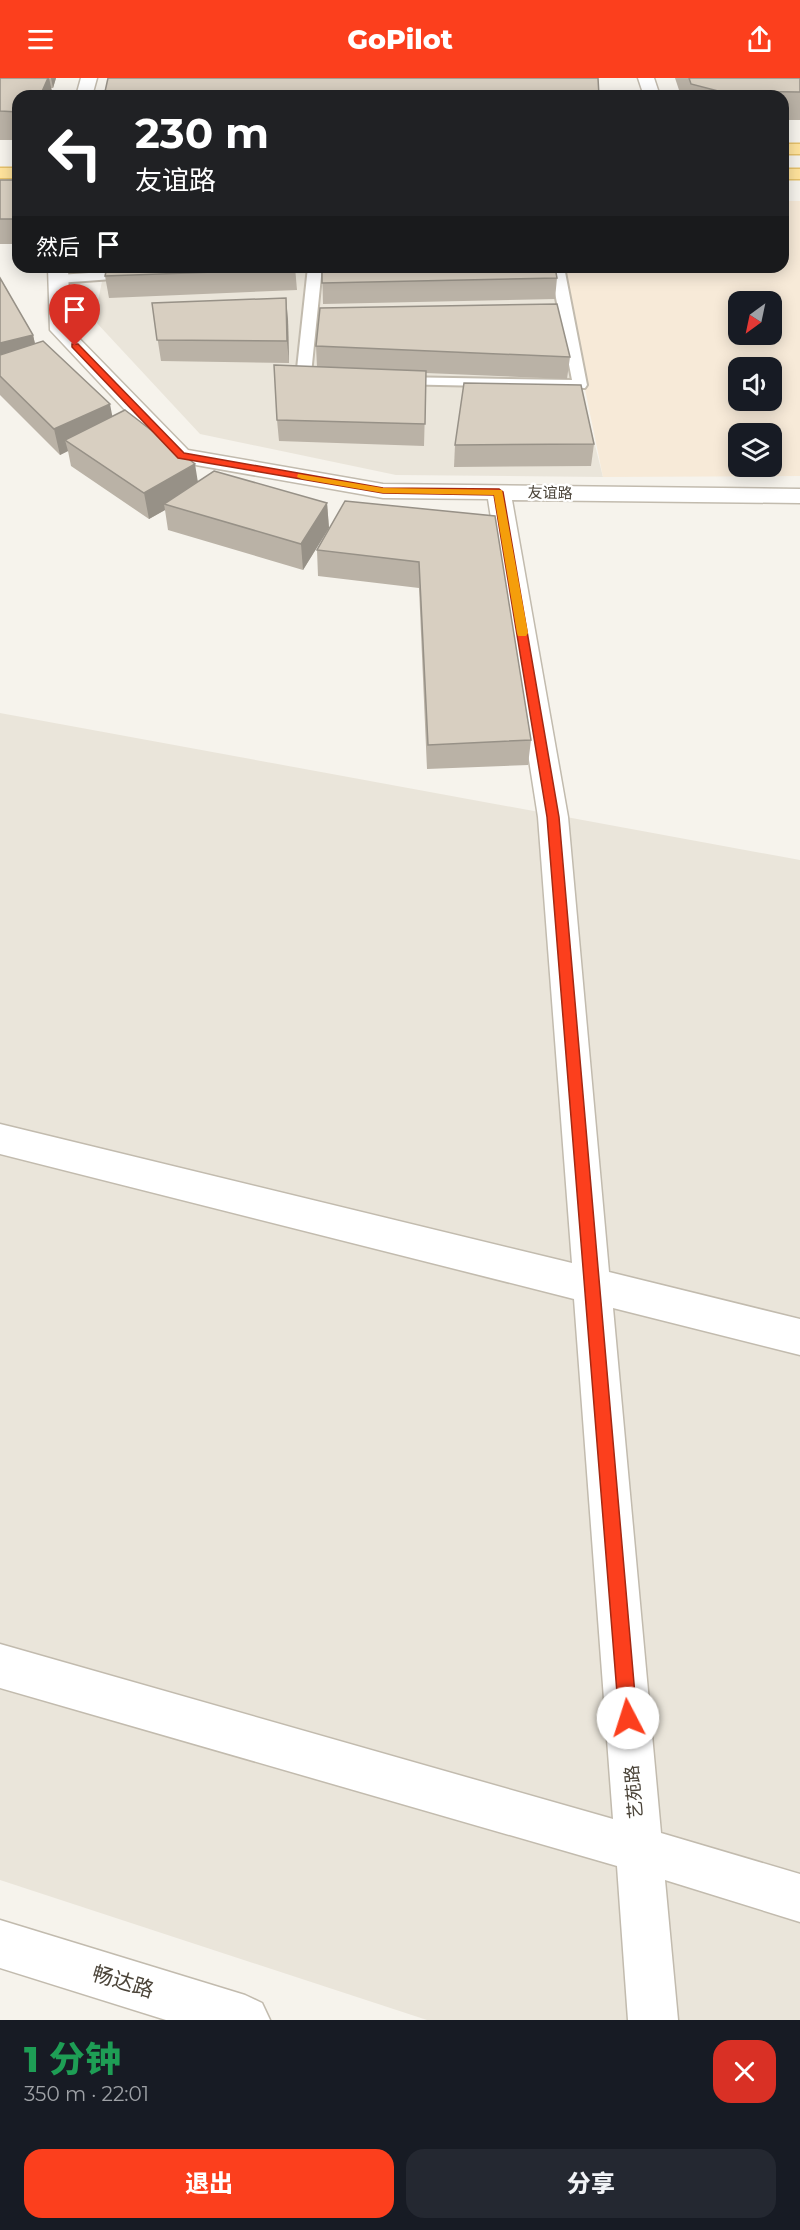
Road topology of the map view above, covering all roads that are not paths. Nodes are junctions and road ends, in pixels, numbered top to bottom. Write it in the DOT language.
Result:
graph roads {
  1 [pos="58,273"];
  2 [pos="153,273"];
  3 [pos="315,273"];
  4 [pos="557,273"];
  5 [pos="338,379"];
  6 [pos="384,380"];
  7 [pos="499,492"];
  8 [pos="800,496"];
  9 [pos="0,1139"];
  10 [pos="591,1285"];
  11 [pos="800,1337"];
  12 [pos="0,1666"];
  13 [pos="638,1849"];
  14 [pos="800,1898"];
  15 [pos="0,1944"];
  16 [pos="245,2020"];
  17 [pos="653,2020"];
  1 -- 2 [label="lane"];
  1 -- 7 [label="street, 友谊路"];
  3 -- 5 [label="lane"];
  4 -- 6 [label="lane"];
  7 -- 8 [label="street, 友谊路"];
  7 -- 10 [label="street, 艺苑路"];
  9 -- 10 [label="street"];
  10 -- 11 [label="street"];
  10 -- 13 [label="street, 艺苑路"];
  12 -- 13 [label="street"];
  13 -- 14 [label="street"];
  13 -- 17 [label="street, 艺苑路"];
  15 -- 16 [label="street, 畅达路"];
}
